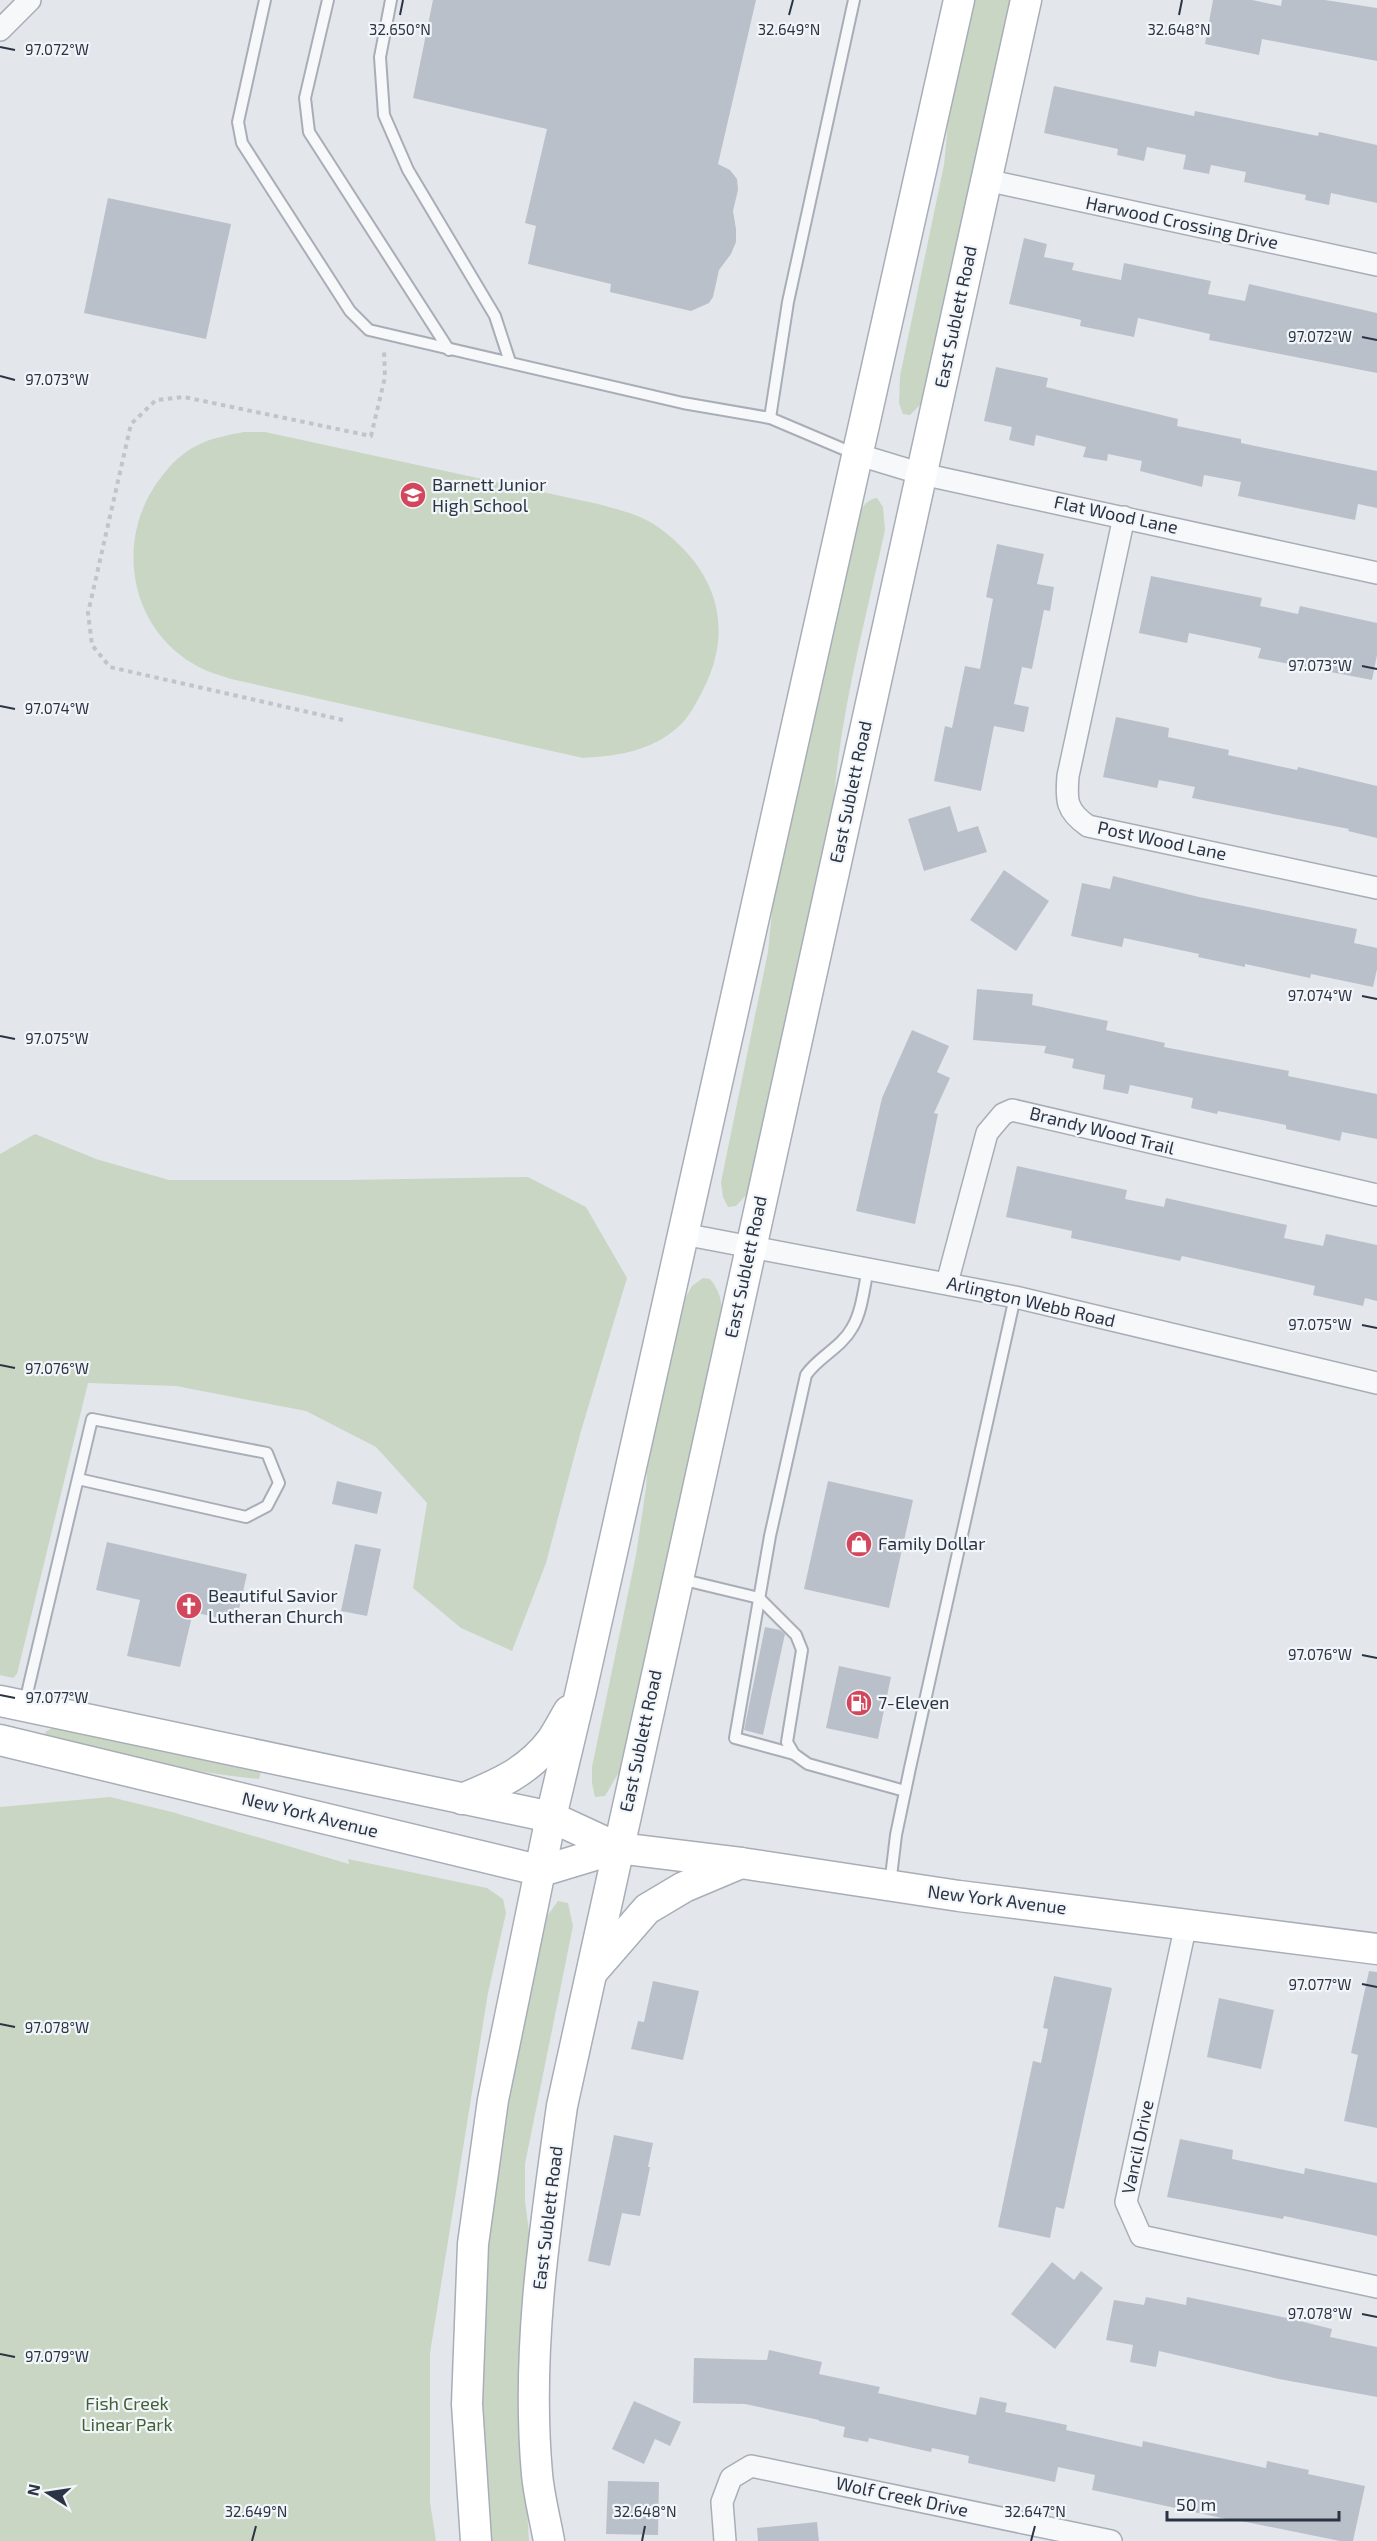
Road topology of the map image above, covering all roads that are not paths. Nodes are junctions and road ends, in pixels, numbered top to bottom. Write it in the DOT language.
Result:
graph roads {
  1 [pos="30,0"];
  2 [pos="265,0"];
  3 [pos="328,0"];
  4 [pos="392,0"];
  5 [pos="854,0"];
  6 [pos="959,0"];
  7 [pos="1026,0"];
  8 [pos="0,30"];
  9 [pos="986,180"];
  10 [pos="1377,265"];
  11 [pos="449,350"];
  12 [pos="510,362"];
  13 [pos="770,418"];
  14 [pos="856,454"];
  15 [pos="922,474"];
  16 [pos="1124,517"];
  17 [pos="1377,573"];
  18 [pos="1377,888"];
  19 [pos="1377,1195"];
  20 [pos="683,1233"];
  21 [pos="751,1247"];
  22 [pos="868,1269"];
  23 [pos="948,1283"];
  24 [pos="1015,1298"];
  25 [pos="1377,1383"];
  26 [pos="78,1479"];
  27 [pos="677,1578"];
  28 [pos="759,1598"];
  29 [pos="582,1691"];
  30 [pos="12,1704"];
  31 [pos="8,1742"];
  32 [pos="794,1754"];
  33 [pos="905,1791"];
  34 [pos="462,1799"];
  35 [pos="551,1817"];
  36 [pos="618,1848"];
  37 [pos="741,1863"];
  38 [pos="542,1871"];
  39 [pos="890,1886"];
  40 [pos="1186,1924"];
  41 [pos="1377,1949"];
  42 [pos="589,1977"];
  43 [pos="1377,2287"];
  44 [pos="476,2541"];
  45 [pos="549,2541"];
  46 [pos="725,2541"];
  47 [pos="1111,2541"];
  1 -- 8 [label="street"];
  2 -- 11 [label="lane"];
  3 -- 11 [label="lane"];
  4 -- 12 [label="lane"];
  5 -- 13 [label="lane"];
  6 -- 14 [label="main road"];
  7 -- 9 [label="main road, East Sublett Road"];
  9 -- 10 [label="street, Harwood Crossing Drive"];
  9 -- 15 [label="main road, East Sublett Road"];
  11 -- 12 [label="lane"];
  12 -- 13 [label="lane"];
  13 -- 14 [label="lane"];
  14 -- 15 [label="street, Flat Wood Lane"];
  14 -- 20 [label="main road"];
  15 -- 16 [label="street, Flat Wood Lane"];
  15 -- 21 [label="main road, East Sublett Road"];
  16 -- 17 [label="street, Flat Wood Lane"];
  16 -- 18 [label="street, Post Wood Lane"];
  19 -- 23 [label="street, Brandy Wood Trail"];
  20 -- 21 [label="street, Arlington Webb Road"];
  20 -- 29 [label="main road"];
  21 -- 22 [label="street, Arlington Webb Road"];
  21 -- 27 [label="main road, East Sublett Road"];
  22 -- 23 [label="street, Arlington Webb Road"];
  22 -- 28 [label="lane"];
  23 -- 24 [label="street, Arlington Webb Road"];
  24 -- 25 [label="street, Arlington Webb Road"];
  24 -- 33 [label="lane"];
  26 -- 26 [label="lane"];
  26 -- 30 [label="lane"];
  27 -- 28 [label="lane"];
  27 -- 36 [label="main road, East Sublett Road"];
  28 -- 32 [label="lane"];
  28 -- 32 [label="lane"];
  29 -- 34 [label="main road"];
  29 -- 35 [label="main road"];
  30 -- 31 [label="main road"];
  30 -- 34 [label="main road, New York Avenue"];
  31 -- 38 [label="main road, New York Avenue"];
  32 -- 33 [label="lane"];
  33 -- 39 [label="lane"];
  34 -- 35 [label="main road, New York Avenue"];
  35 -- 36 [label="main road, New York Avenue"];
  35 -- 38 [label="main road"];
  36 -- 37 [label="main road, New York Avenue"];
  36 -- 38 [label="main road, New York Avenue"];
  36 -- 42 [label="main road, East Sublett Road"];
  37 -- 39 [label="main road, New York Avenue"];
  37 -- 42 [label="main road"];
  38 -- 44 [label="main road"];
  39 -- 40 [label="main road, New York Avenue"];
  40 -- 41 [label="main road, New York Avenue"];
  40 -- 43 [label="street, Vancil Drive"];
  42 -- 45 [label="main road, East Sublett Road"];
  46 -- 47 [label="street, Wolf Creek Drive"];
}
